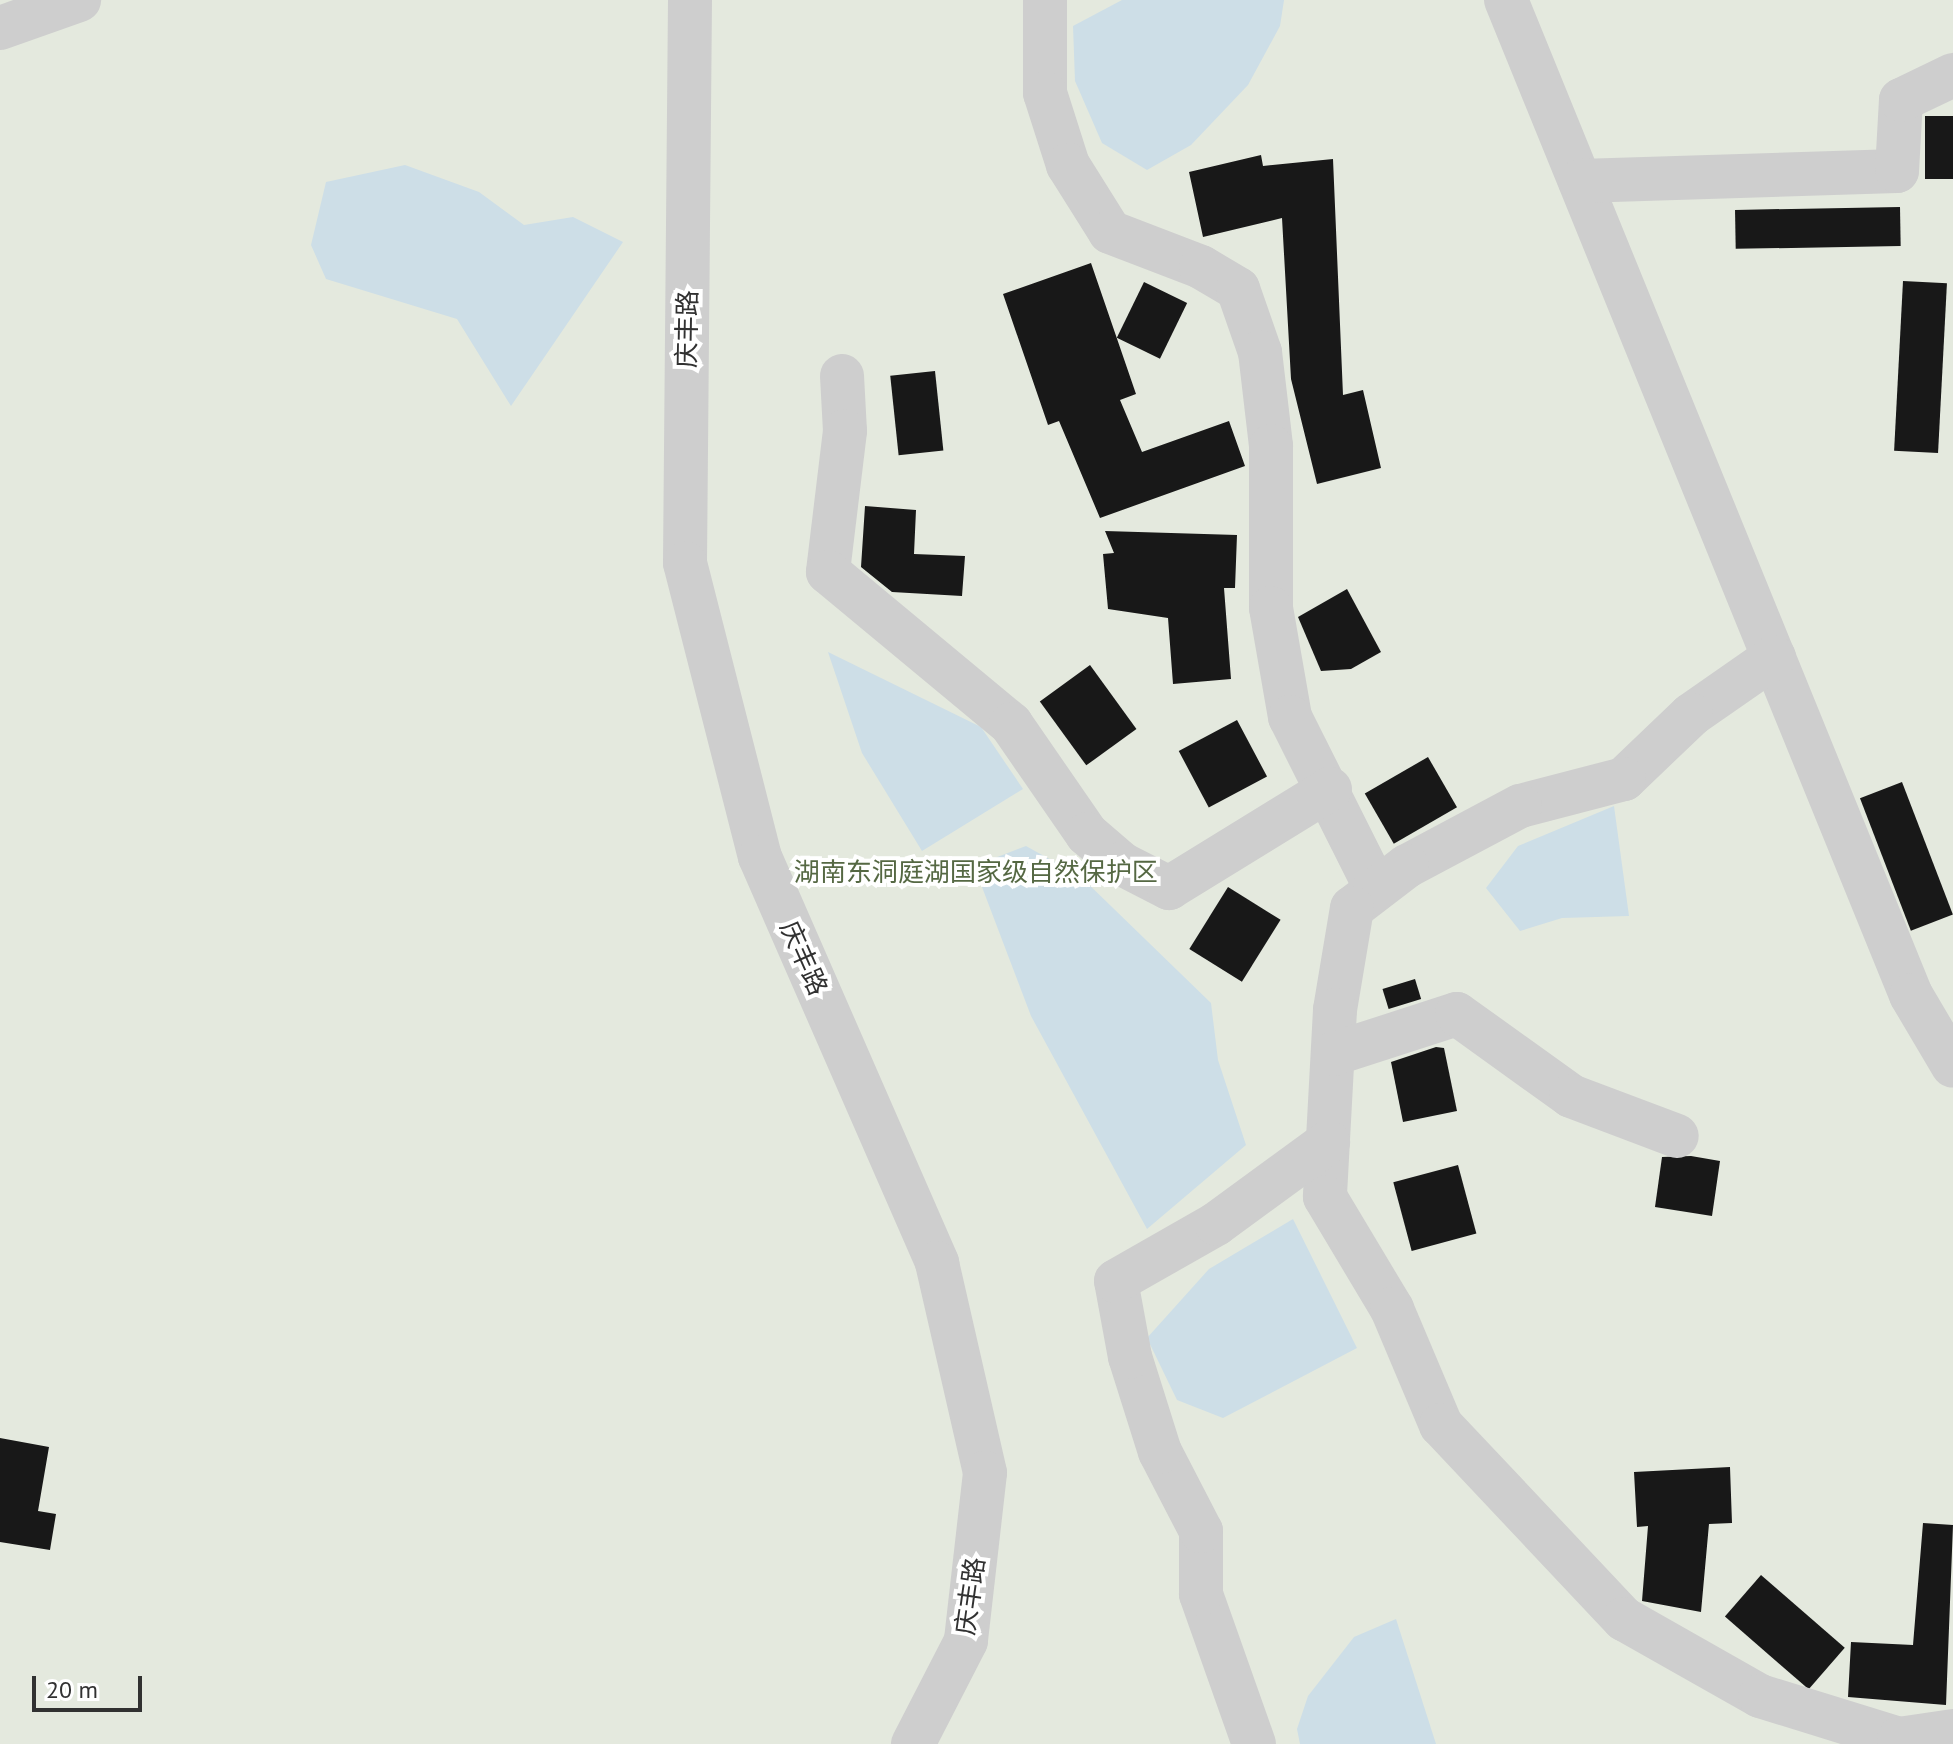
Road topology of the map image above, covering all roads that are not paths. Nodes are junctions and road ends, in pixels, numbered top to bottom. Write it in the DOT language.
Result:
graph roads {
  1 [pos="79,0"];
  2 [pos="690,0"];
  3 [pos="1045,0"];
  4 [pos="1506,0"];
  5 [pos="0,28"];
  6 [pos="1953,75"];
  7 [pos="1580,181"];
  8 [pos="842,376"];
  9 [pos="1774,657"];
  10 [pos="1330,789"];
  11 [pos="1376,889"];
  12 [pos="1333,1054"];
  13 [pos="1953,1066"];
  14 [pos="1677,1136"];
  15 [pos="1328,1142"];
  16 [pos="1953,1731"];
  17 [pos="913,1744"];
  18 [pos="1254,1744"];
  1 -- 5 [label="street"];
  2 -- 17 [label="street, 庆丰路"];
  3 -- 10 [label="street"];
  4 -- 7 [label="street"];
  6 -- 7 [label="street"];
  7 -- 9 [label="street"];
  8 -- 10 [label="street"];
  9 -- 11 [label="street"];
  9 -- 13 [label="street"];
  10 -- 11 [label="street"];
  11 -- 12 [label="street"];
  12 -- 14 [label="street"];
  12 -- 15 [label="street"];
  15 -- 16 [label="street"];
  15 -- 18 [label="street"];
}
